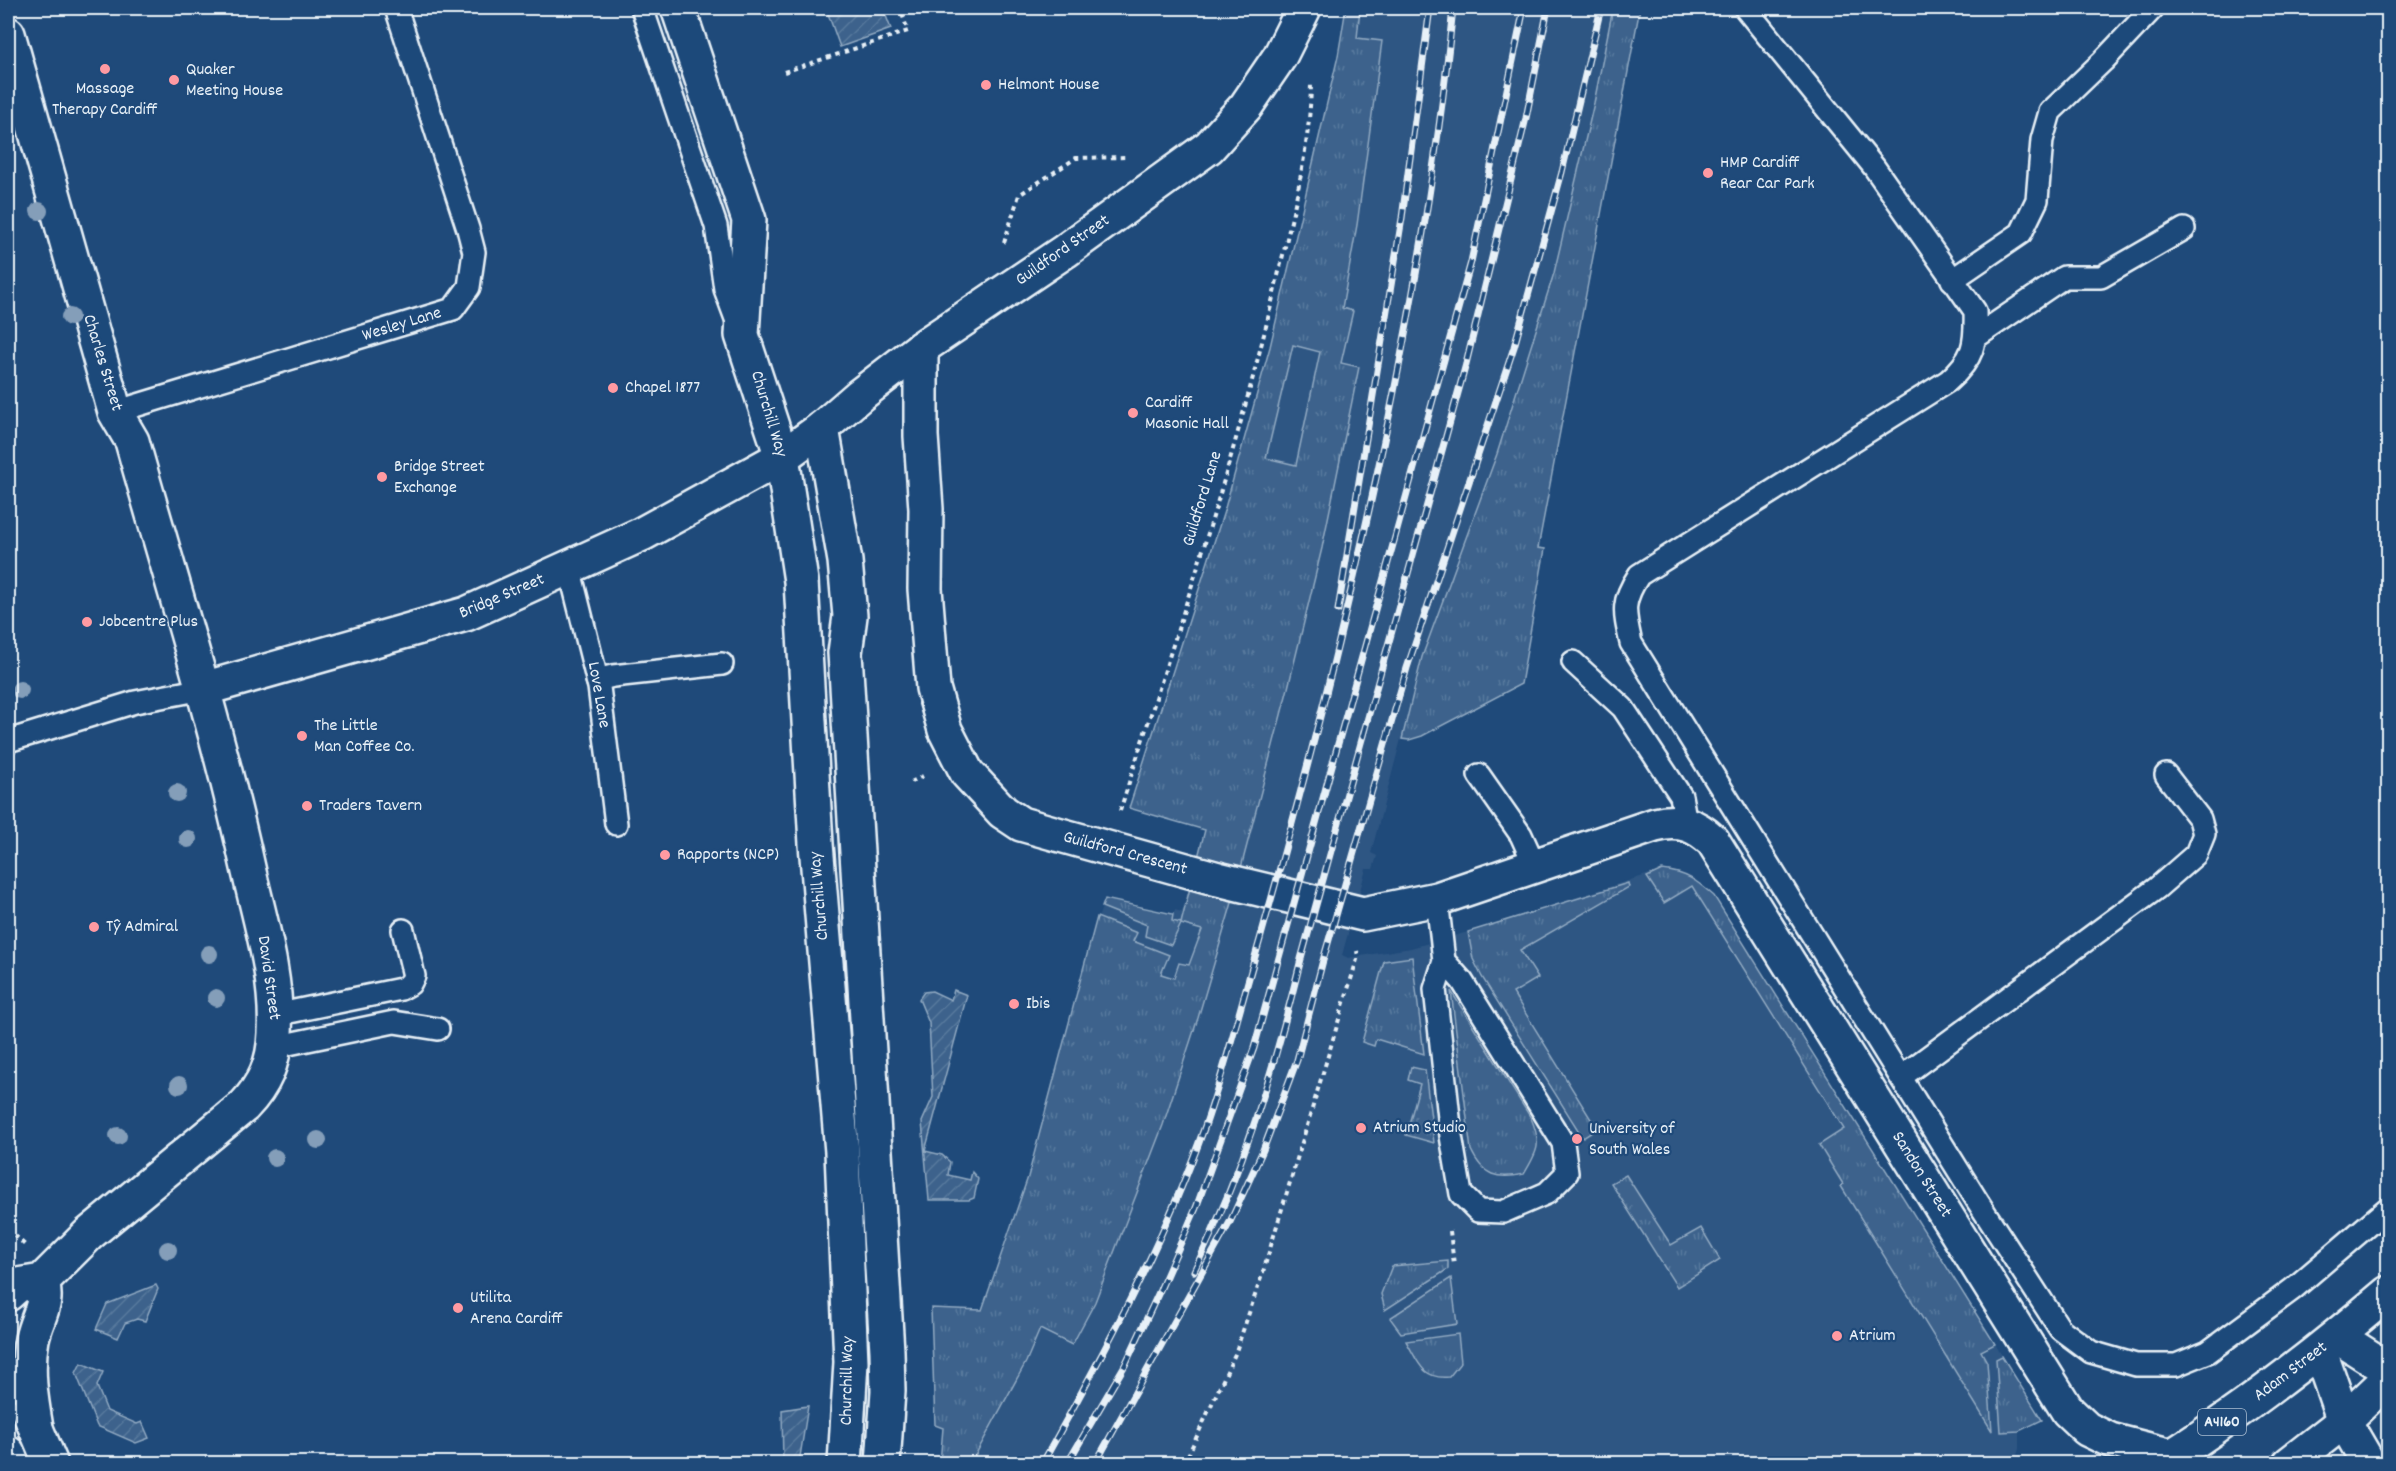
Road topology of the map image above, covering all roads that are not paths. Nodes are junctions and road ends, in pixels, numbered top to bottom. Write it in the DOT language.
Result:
graph roads {
  1 [pos="396,8"];
  2 [pos="642,8"];
  3 [pos="678,8"];
  4 [pos="1304,8"];
  5 [pos="1745,8"];
  6 [pos="2153,8"];
  7 [pos="8,34"];
  8 [pos="2184,229"];
  9 [pos="1953,280"];
  10 [pos="742,335"];
  11 [pos="1976,337"];
  12 [pos="921,348"];
  13 [pos="115,412"];
  14 [pos="822,428"];
  15 [pos="782,457"];
  16 [pos="569,567"];
  17 [pos="1574,662"];
  18 [pos="722,664"];
  19 [pos="597,680"];
  20 [pos="203,689"];
  21 [pos="8,741"];
  22 [pos="1479,775"];
  23 [pos="2166,775"];
  24 [pos="1686,823"];
  25 [pos="616,824"];
  26 [pos="1535,866"];
  27 [pos="1437,900"];
  28 [pos="403,930"];
  29 [pos="1444,961"];
  30 [pos="438,1029"];
  31 [pos="274,1031"];
  32 [pos="1901,1077"];
  33 [pos="2388,1208"];
  34 [pos="42,1281"];
  35 [pos="2388,1293"];
  36 [pos="8,1294"];
  37 [pos="2329,1344"];
  38 [pos="8,1366"];
  39 [pos="2388,1369"];
  40 [pos="2388,1379"];
  41 [pos="2344,1421"];
  42 [pos="36,1428"];
  43 [pos="8,1453"];
  44 [pos="2165,1460"];
  45 [pos="12,1464"];
  46 [pos="51,1464"];
  47 [pos="845,1464"];
  48 [pos="883,1464"];
  49 [pos="2289,1464"];
  50 [pos="2369,1464"];
  1 -- 13 [label="lane, Wesley Lane"];
  2 -- 10 [label="lane, Churchill Way"];
  3 -- 10 [label="street, Churchill Way"];
  4 -- 12 [label="street, Guildford Street"];
  5 -- 9 [label="lane"];
  6 -- 9 [label="lane"];
  7 -- 13 [label="street, Charles Street"];
  8 -- 11 [label="lane"];
  9 -- 11 [label="lane"];
  10 -- 15 [label="street, Churchill Way"];
  11 -- 32 [label="lane"];
  12 -- 14 [label="street, Guildford Street"];
  12 -- 27 [label="street, Guildford Crescent"];
  13 -- 20 [label="street, Charles Street"];
  14 -- 15 [label="street, Guildford Street"];
  14 -- 48 [label="street, Churchill Way"];
  15 -- 16 [label="street, Bridge Street"];
  15 -- 47 [label="street, Churchill Way"];
  16 -- 19 [label="lane, Love Lane"];
  16 -- 20 [label="street, Bridge Street"];
  17 -- 24 [label="lane"];
  18 -- 19 [label="lane"];
  19 -- 25 [label="lane, Love Lane"];
  20 -- 21 [label="lane"];
  20 -- 31 [label="street, David Street"];
  22 -- 26 [label="lane"];
  23 -- 32 [label="lane"];
  24 -- 26 [label="street, Guildford Crescent"];
  24 -- 44 [label="street, Sandon Street"];
  26 -- 27 [label="street, Guildford Crescent"];
  27 -- 29 [label="lane"];
  28 -- 31 [label="lane"];
  29 -- 29 [label="lane"];
  30 -- 31 [label="lane"];
  31 -- 34 [label="street, David Street"];
  32 -- 33 [label="lane"];
  34 -- 36 [label="street, David Street"];
  34 -- 42 [label="street"];
  35 -- 37 [label="street, Adam Street / A4160"];
  37 -- 39 [label="street"];
  37 -- 41 [label="street"];
  37 -- 44 [label="street, Adam Street / A4160"];
  38 -- 42 [label="street"];
  40 -- 41 [label="street"];
  41 -- 49 [label="street"];
  41 -- 50 [label="street"];
  42 -- 46 [label="street"];
  43 -- 45 [label="street"];
}
